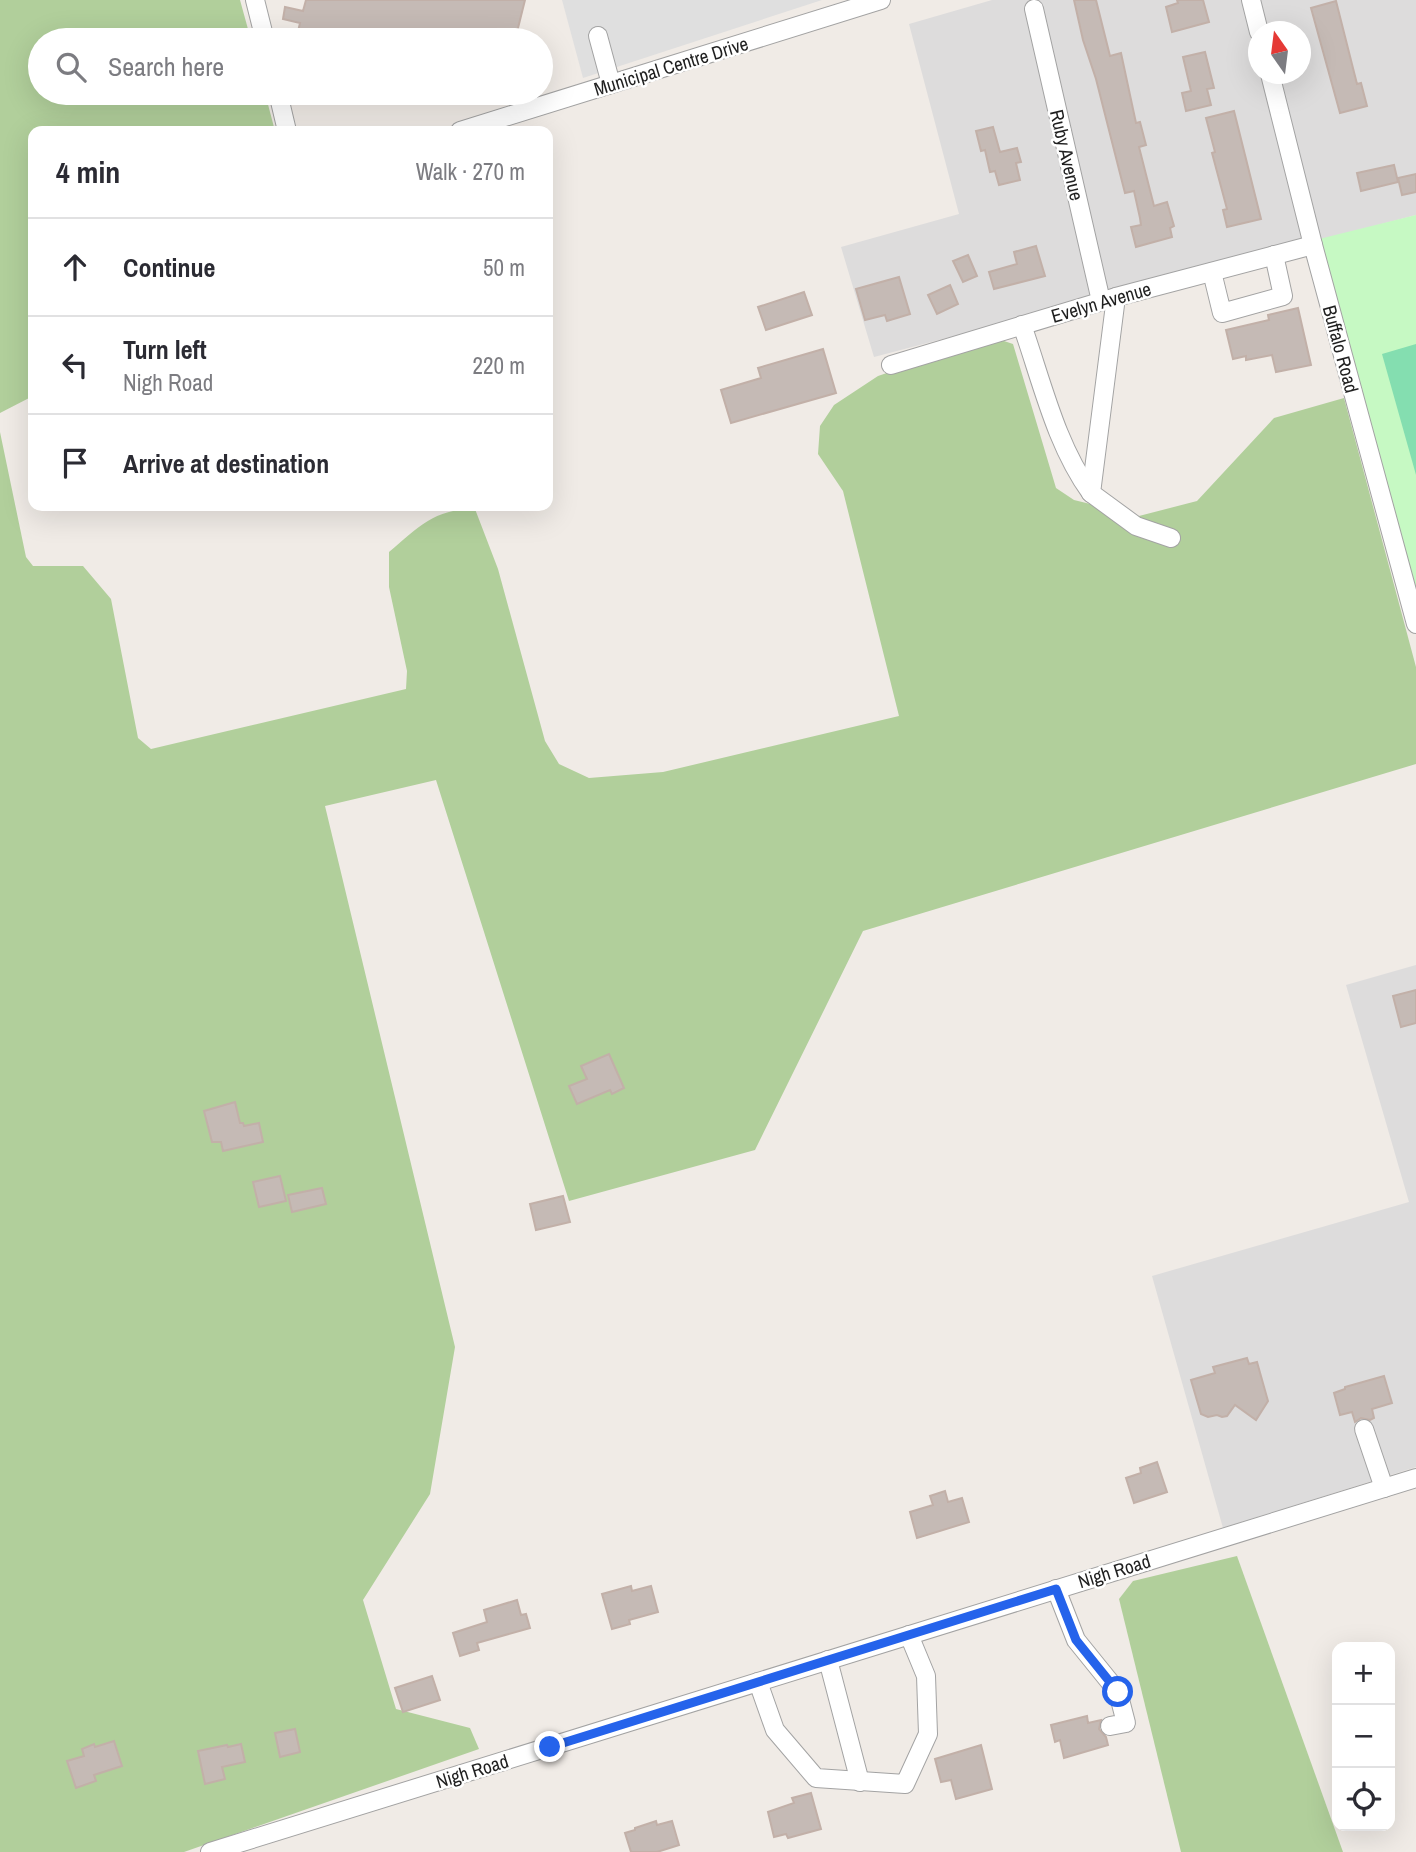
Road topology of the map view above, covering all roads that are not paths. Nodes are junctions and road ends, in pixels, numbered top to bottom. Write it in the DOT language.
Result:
graph roads {
  1 [pos="255,0"];
  2 [pos="881,0"];
  3 [pos="1251,0"];
  4 [pos="1034,9"];
  5 [pos="1256,21"];
  6 [pos="262,28"];
  7 [pos="598,36"];
  8 [pos="611,84"];
  9 [pos="1272,84"];
  10 [pos="553,102"];
  11 [pos="281,105"];
  12 [pos="544,105"];
  13 [pos="286,126"];
  14 [pos="476,126"];
  15 [pos="1313,245"];
  16 [pos="1274,255"];
  17 [pos="1212,272"];
  18 [pos="1109,299"];
  19 [pos="1022,325"];
  20 [pos="891,365"];
  21 [pos="1091,493"];
  22 [pos="1171,538"];
  23 [pos="1416,624"];
  24 [pos="1364,1429"];
  25 [pos="1416,1478"];
  26 [pos="1384,1488"];
  27 [pos="1056,1589"];
  28 [pos="909,1635"];
  29 [pos="828,1660"];
  30 [pos="758,1682"];
  31 [pos="1110,1726"];
  32 [pos="860,1782"];
  33 [pos="210,1852"];
  1 -- 6 [label="street"];
  2 -- 8 [label="street, Municipal Centre Drive"];
  3 -- 5 [label="street"];
  4 -- 18 [label="street, Ruby Avenue"];
  7 -- 8 [label="street"];
  8 -- 10 [label="street, Municipal Centre Drive"];
  9 -- 15 [label="street, Buffalo Road"];
  11 -- 13 [label="street"];
  12 -- 14 [label="street, Municipal Centre Drive"];
  15 -- 16 [label="street, Evelyn Avenue"];
  15 -- 23 [label="street, Buffalo Road"];
  16 -- 17 [label="street, Evelyn Avenue"];
  16 -- 17 [label="street"];
  17 -- 18 [label="street, Evelyn Avenue"];
  18 -- 19 [label="street, Evelyn Avenue"];
  18 -- 21 [label="street"];
  19 -- 20 [label="street, Evelyn Avenue"];
  19 -- 21 [label="street"];
  21 -- 22 [label="street"];
  24 -- 26 [label="street"];
  25 -- 26 [label="street, Nigh Road"];
  26 -- 27 [label="street, Nigh Road"];
  27 -- 28 [label="street, Nigh Road"];
  27 -- 31 [label="street"];
  28 -- 29 [label="street, Nigh Road"];
  28 -- 32 [label="street"];
  29 -- 30 [label="street, Nigh Road"];
  29 -- 32 [label="street"];
  30 -- 32 [label="street"];
  30 -- 33 [label="street, Nigh Road"];
}
